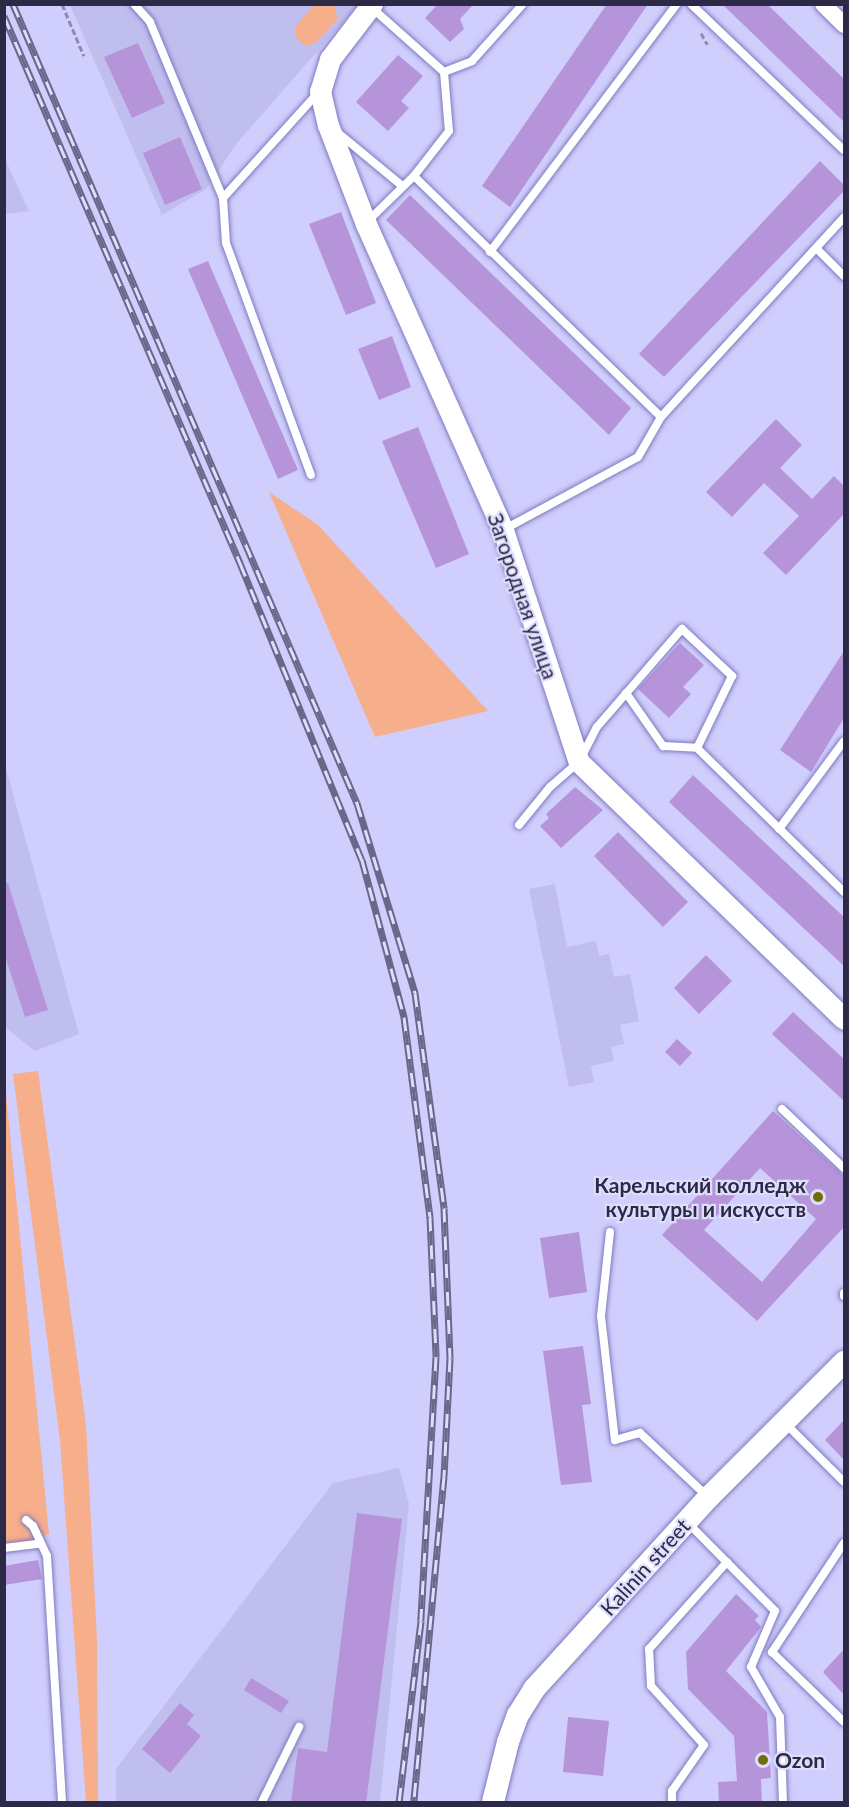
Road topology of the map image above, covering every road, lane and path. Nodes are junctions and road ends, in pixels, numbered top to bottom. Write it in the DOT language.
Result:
graph roads {
  1 [pos="62,4"];
  2 [pos="134,4"];
  3 [pos="523,4"];
  4 [pos="677,4"];
  5 [pos="691,4"];
  6 [pos="823,4"];
  7 [pos="371,6"];
  8 [pos="844,25"];
  9 [pos="84,56"];
  10 [pos="444,72"];
  11 [pos="320,91"];
  12 [pos="328,125"];
  13 [pos="844,150"];
  14 [pos="414,176"];
  15 [pos="401,185"];
  16 [pos="223,198"];
  17 [pos="844,217"];
  18 [pos="366,224"];
  19 [pos="816,248"];
  20 [pos="490,252"];
  21 [pos="844,276"];
  22 [pos="662,417"];
  23 [pos="311,475"];
  24 [pos="503,530"];
  25 [pos="626,693"];
  26 [pos="844,741"];
  27 [pos="697,748"];
  28 [pos="579,762"];
  29 [pos="519,825"];
  30 [pos="779,829"];
  31 [pos="844,892"];
  32 [pos="844,1019"];
  33 [pos="782,1109"];
  34 [pos="844,1168"];
  35 [pos="610,1232"];
  36 [pos="844,1362"];
  37 [pos="785,1423"];
  38 [pos="844,1482"];
  39 [pos="709,1497"];
  40 [pos="26,1520"];
  41 [pos="686,1522"];
  42 [pos="844,1543"];
  43 [pos="39,1544"];
  44 [pos="4,1548"];
  45 [pos="727,1562"];
  46 [pos="844,1722"];
  47 [pos="299,1728"];
  48 [pos="62,1803"];
  49 [pos="262,1803"];
  50 [pos="493,1803"];
  51 [pos="672,1803"];
  52 [pos="783,1803"];
  1 -- 9 [label="path"];
  2 -- 16 [label="lane"];
  3 -- 10 [label="lane"];
  4 -- 20 [label="lane"];
  5 -- 13 [label="lane"];
  6 -- 8 [label="street"];
  7 -- 10 [label="lane"];
  7 -- 11 [label="street"];
  10 -- 14 [label="lane"];
  11 -- 12 [label="street, Загородная улица"];
  11 -- 16 [label="lane"];
  12 -- 15 [label="lane"];
  12 -- 18 [label="street, Загородная улица"];
  14 -- 15 [label="lane"];
  14 -- 20 [label="lane"];
  15 -- 18 [label="lane"];
  16 -- 23 [label="lane"];
  17 -- 19 [label="lane"];
  18 -- 24 [label="street, Загородная улица"];
  19 -- 21 [label="lane"];
  19 -- 22 [label="lane"];
  20 -- 22 [label="lane"];
  22 -- 24 [label="lane"];
  24 -- 28 [label="street, Загородная улица"];
  25 -- 27 [label="lane"];
  25 -- 27 [label="lane"];
  25 -- 28 [label="lane"];
  26 -- 30 [label="lane"];
  27 -- 30 [label="lane"];
  28 -- 29 [label="lane"];
  28 -- 32 [label="street, Загородная улица"];
  30 -- 31 [label="lane"];
  33 -- 34 [label="lane"];
  35 -- 39 [label="lane"];
  36 -- 37 [label="main road, Kalinin street"];
  37 -- 38 [label="lane"];
  37 -- 39 [label="main road, Kalinin street"];
  39 -- 41 [label="main road, Kalinin street"];
  40 -- 43 [label="lane"];
  41 -- 45 [label="lane"];
  41 -- 50 [label="main road, Kalinin street"];
  42 -- 46 [label="lane"];
  43 -- 44 [label="lane"];
  43 -- 48 [label="lane"];
  45 -- 51 [label="lane"];
  45 -- 52 [label="lane"];
  47 -- 49 [label="lane"];
}
